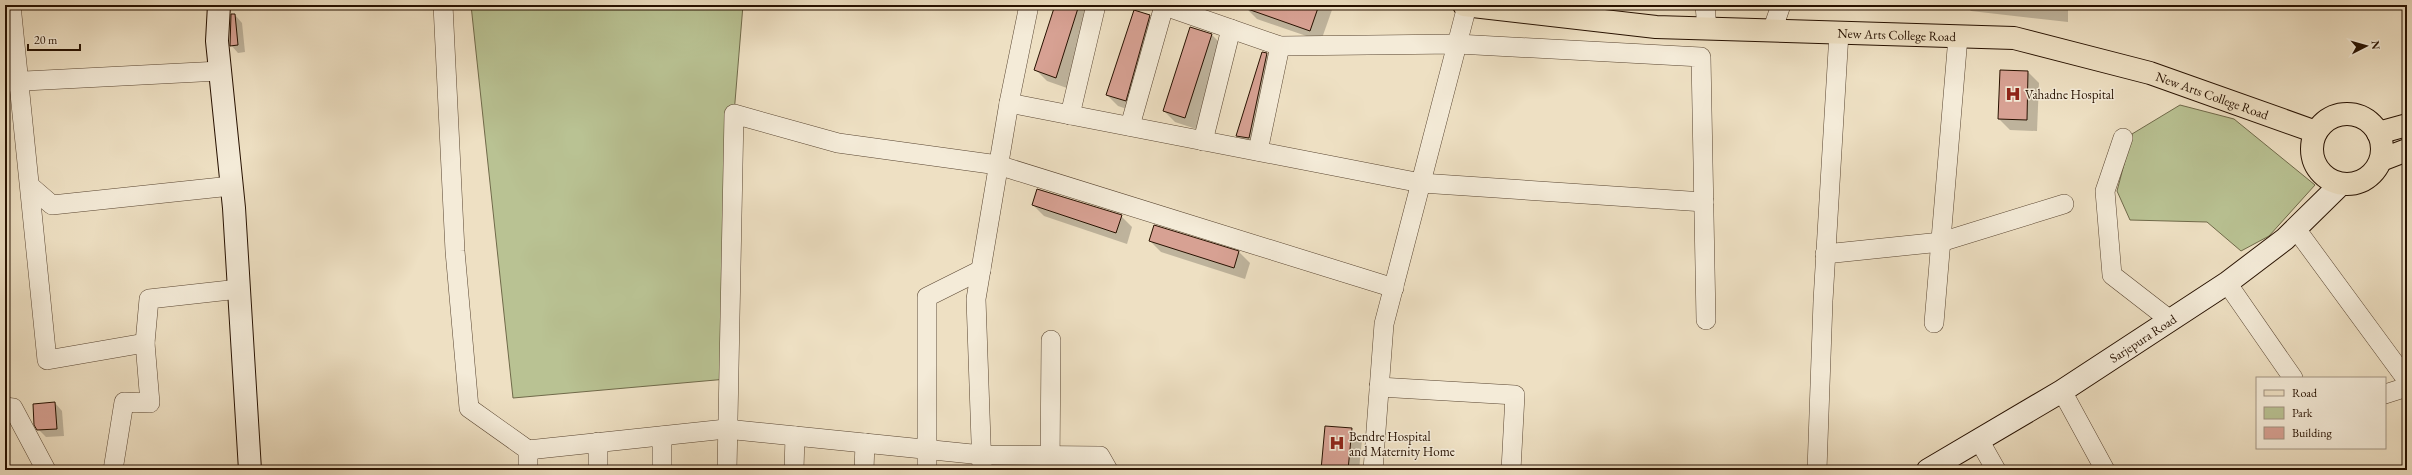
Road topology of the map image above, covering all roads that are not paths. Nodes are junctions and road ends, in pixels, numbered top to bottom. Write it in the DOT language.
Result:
graph roads {
  1 [pos="11,5"];
  2 [pos="219,5"];
  3 [pos="443,5"];
  4 [pos="1029,5"];
  5 [pos="1096,5"];
  6 [pos="1163,5"];
  7 [pos="1466,5"];
  8 [pos="1705,5"];
  9 [pos="1781,5"];
  10 [pos="1231,29"];
  11 [pos="1707,29"];
  12 [pos="1772,31"];
  13 [pos="1839,33"];
  14 [pos="1958,37"];
  15 [pos="1457,44"];
  16 [pos="1280,46"];
  17 [pos="220,71"];
  18 [pos="13,81"];
  19 [pos="1008,103"];
  20 [pos="1070,114"];
  21 [pos="2407,125"];
  22 [pos="1130,126"];
  23 [pos="2316,132"];
  24 [pos="2378,133"];
  25 [pos="2123,138"];
  26 [pos="1204,140"];
  27 [pos="2407,150"];
  28 [pos="1258,151"];
  29 [pos="2380,160"];
  30 [pos="998,165"];
  31 [pos="1421,183"];
  32 [pos="2341,184"];
  33 [pos="30,186"];
  34 [pos="232,186"];
  35 [pos="1704,202"];
  36 [pos="2064,204"];
  37 [pos="2296,229"];
  38 [pos="1941,242"];
  39 [pos="1825,254"];
  40 [pos="981,270"];
  41 [pos="2227,283"];
  42 [pos="1394,288"];
  43 [pos="239,289"];
  44 [pos="1706,320"];
  45 [pos="2170,320"];
  46 [pos="1934,323"];
  47 [pos="1051,340"];
  48 [pos="145,343"];
  49 [pos="2292,377"];
  50 [pos="2407,380"];
  51 [pos="1379,387"];
  52 [pos="2407,387"];
  53 [pos="2062,391"];
  54 [pos="2386,394"];
  55 [pos="5,406"];
  56 [pos="726,429"];
  57 [pos="662,436"];
  58 [pos="794,436"];
  59 [pos="1979,440"];
  60 [pos="598,442"];
  61 [pos="865,443"];
  62 [pos="528,450"];
  63 [pos="927,450"];
  64 [pos="982,463"];
  65 [pos="1050,463"];
  66 [pos="46,470"];
  67 [pos="113,470"];
  68 [pos="250,470"];
  69 [pos="528,470"];
  70 [pos="598,470"];
  71 [pos="662,470"];
  72 [pos="727,470"];
  73 [pos="794,470"];
  74 [pos="864,470"];
  75 [pos="927,470"];
  76 [pos="1108,470"];
  77 [pos="1373,470"];
  78 [pos="1511,470"];
  79 [pos="1817,470"];
  80 [pos="1928,470"];
  81 [pos="1996,470"];
  82 [pos="2106,470"];
  1 -- 18 [label="street"];
  2 -- 17 [label="street"];
  3 -- 62 [label="street"];
  4 -- 19 [label="street"];
  5 -- 20 [label="street"];
  6 -- 10 [label="street"];
  6 -- 22 [label="street"];
  7 -- 11 [label="main road, New Arts College Road"];
  7 -- 15 [label="street"];
  8 -- 11 [label="street"];
  9 -- 12 [label="street"];
  10 -- 16 [label="street"];
  10 -- 26 [label="street"];
  11 -- 12 [label="main road, New Arts College Road"];
  12 -- 13 [label="main road, New Arts College Road"];
  13 -- 14 [label="main road, New Arts College Road"];
  13 -- 39 [label="street"];
  14 -- 23 [label="main road, New Arts College Road"];
  14 -- 38 [label="street"];
  15 -- 16 [label="street"];
  15 -- 31 [label="street"];
  15 -- 35 [label="street"];
  16 -- 28 [label="street"];
  17 -- 18 [label="street"];
  17 -- 34 [label="street"];
  18 -- 33 [label="street"];
  19 -- 20 [label="street"];
  19 -- 30 [label="street"];
  20 -- 22 [label="street"];
  21 -- 24 [label="main road"];
  22 -- 26 [label="street"];
  23 -- 24 [label="main road"];
  23 -- 32 [label="main road"];
  24 -- 29 [label="main road"];
  25 -- 45 [label="street"];
  26 -- 28 [label="street"];
  27 -- 29 [label="main road"];
  28 -- 31 [label="street"];
  29 -- 32 [label="main road"];
  30 -- 40 [label="street"];
  30 -- 42 [label="street"];
  30 -- 56 [label="street"];
  31 -- 35 [label="street"];
  31 -- 42 [label="street"];
  32 -- 37 [label="street, Sarjepura Road"];
  33 -- 34 [label="street"];
  33 -- 48 [label="street"];
  34 -- 43 [label="street"];
  35 -- 44 [label="street"];
  36 -- 38 [label="street"];
  37 -- 41 [label="street, Sarjepura Road"];
  37 -- 50 [label="street"];
  38 -- 39 [label="street"];
  38 -- 46 [label="street"];
  39 -- 79 [label="street"];
  40 -- 63 [label="street"];
  40 -- 64 [label="street"];
  41 -- 45 [label="street, Sarjepura Road"];
  41 -- 49 [label="street"];
  42 -- 51 [label="street"];
  43 -- 48 [label="street"];
  43 -- 68 [label="street"];
  45 -- 53 [label="street, Sarjepura Road"];
  47 -- 65 [label="street"];
  48 -- 67 [label="street"];
  51 -- 77 [label="street"];
  51 -- 78 [label="street"];
  52 -- 54 [label="street"];
  53 -- 59 [label="street, Sarjepura Road"];
  53 -- 82 [label="street"];
  55 -- 66 [label="street"];
  56 -- 57 [label="street"];
  56 -- 58 [label="street"];
  56 -- 72 [label="street"];
  57 -- 60 [label="street"];
  57 -- 71 [label="street"];
  58 -- 61 [label="street"];
  58 -- 73 [label="street"];
  59 -- 80 [label="street, Sarjepura Road"];
  59 -- 81 [label="street"];
  60 -- 62 [label="street"];
  60 -- 70 [label="street"];
  61 -- 63 [label="street"];
  61 -- 74 [label="street"];
  62 -- 69 [label="street"];
  63 -- 64 [label="street"];
  63 -- 75 [label="street"];
  64 -- 65 [label="street"];
  65 -- 76 [label="street"];
}
